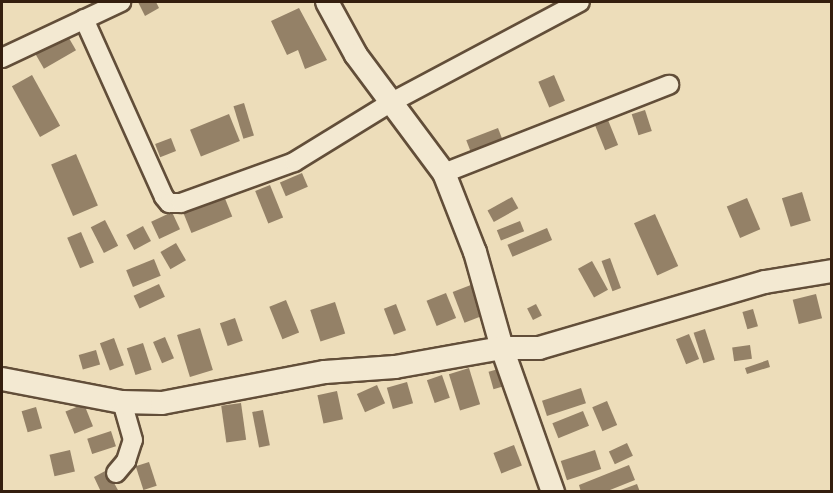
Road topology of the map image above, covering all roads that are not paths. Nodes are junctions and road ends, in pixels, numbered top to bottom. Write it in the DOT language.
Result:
graph roads {
  1 [pos="121,2"];
  2 [pos="327,2"];
  3 [pos="580,2"];
  4 [pos="84,19"];
  5 [pos="2,58"];
  6 [pos="669,85"];
  7 [pos="390,103"];
  8 [pos="444,173"];
  9 [pos="831,271"];
  10 [pos="502,348"];
  11 [pos="2,379"];
  12 [pos="122,402"];
  13 [pos="116,473"];
  14 [pos="553,492"];
  1 -- 4 [label="street"];
  2 -- 7 [label="street"];
  3 -- 7 [label="street"];
  4 -- 5 [label="street"];
  4 -- 7 [label="street"];
  6 -- 8 [label="street"];
  7 -- 8 [label="street"];
  8 -- 10 [label="street"];
  9 -- 10 [label="street"];
  10 -- 12 [label="street"];
  10 -- 14 [label="street"];
  11 -- 12 [label="street"];
  12 -- 13 [label="street"];
}
